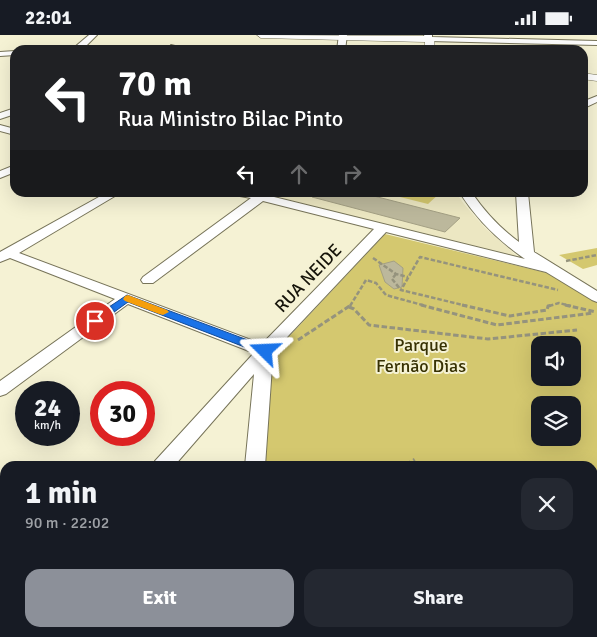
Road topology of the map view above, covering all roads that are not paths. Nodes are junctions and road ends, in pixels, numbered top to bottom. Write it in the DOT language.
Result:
graph roads {
  1 [pos="93,35"];
  2 [pos="262,35"];
  3 [pos="593,35"];
  4 [pos="343,36"];
  5 [pos="428,37"];
  6 [pos="510,38"];
  7 [pos="597,41"];
  8 [pos="82,45"];
  9 [pos="597,99"];
  10 [pos="588,108"];
  11 [pos="107,197"];
  12 [pos="261,197"];
  13 [pos="271,197"];
  14 [pos="469,197"];
  15 [pos="522,197"];
  16 [pos="382,228"];
  17 [pos="526,253"];
  18 [pos="6,255"];
  19 [pos="550,268"];
  20 [pos="148,280"];
  21 [pos="597,297"];
  22 [pos="127,298"];
  23 [pos="265,351"];
  24 [pos="0,389"];
  25 [pos="166,461"];
  26 [pos="254,461"];
  1 -- 8 [label="street"];
  2 -- 4 [label="street"];
  3 -- 7 [label="street"];
  4 -- 5 [label="street"];
  5 -- 6 [label="street"];
  6 -- 7 [label="street"];
  9 -- 10 [label="street"];
  11 -- 18 [label="street"];
  12 -- 20 [label="street"];
  13 -- 16 [label="street"];
  14 -- 17 [label="street"];
  15 -- 17 [label="street"];
  16 -- 19 [label="street"];
  16 -- 23 [label="street, RUA NEIDE"];
  17 -- 19 [label="street"];
  18 -- 22 [label="street"];
  19 -- 21 [label="street"];
  22 -- 23 [label="street"];
  22 -- 24 [label="street"];
  23 -- 25 [label="street, RUA NEIDE"];
  23 -- 26 [label="street"];
}
